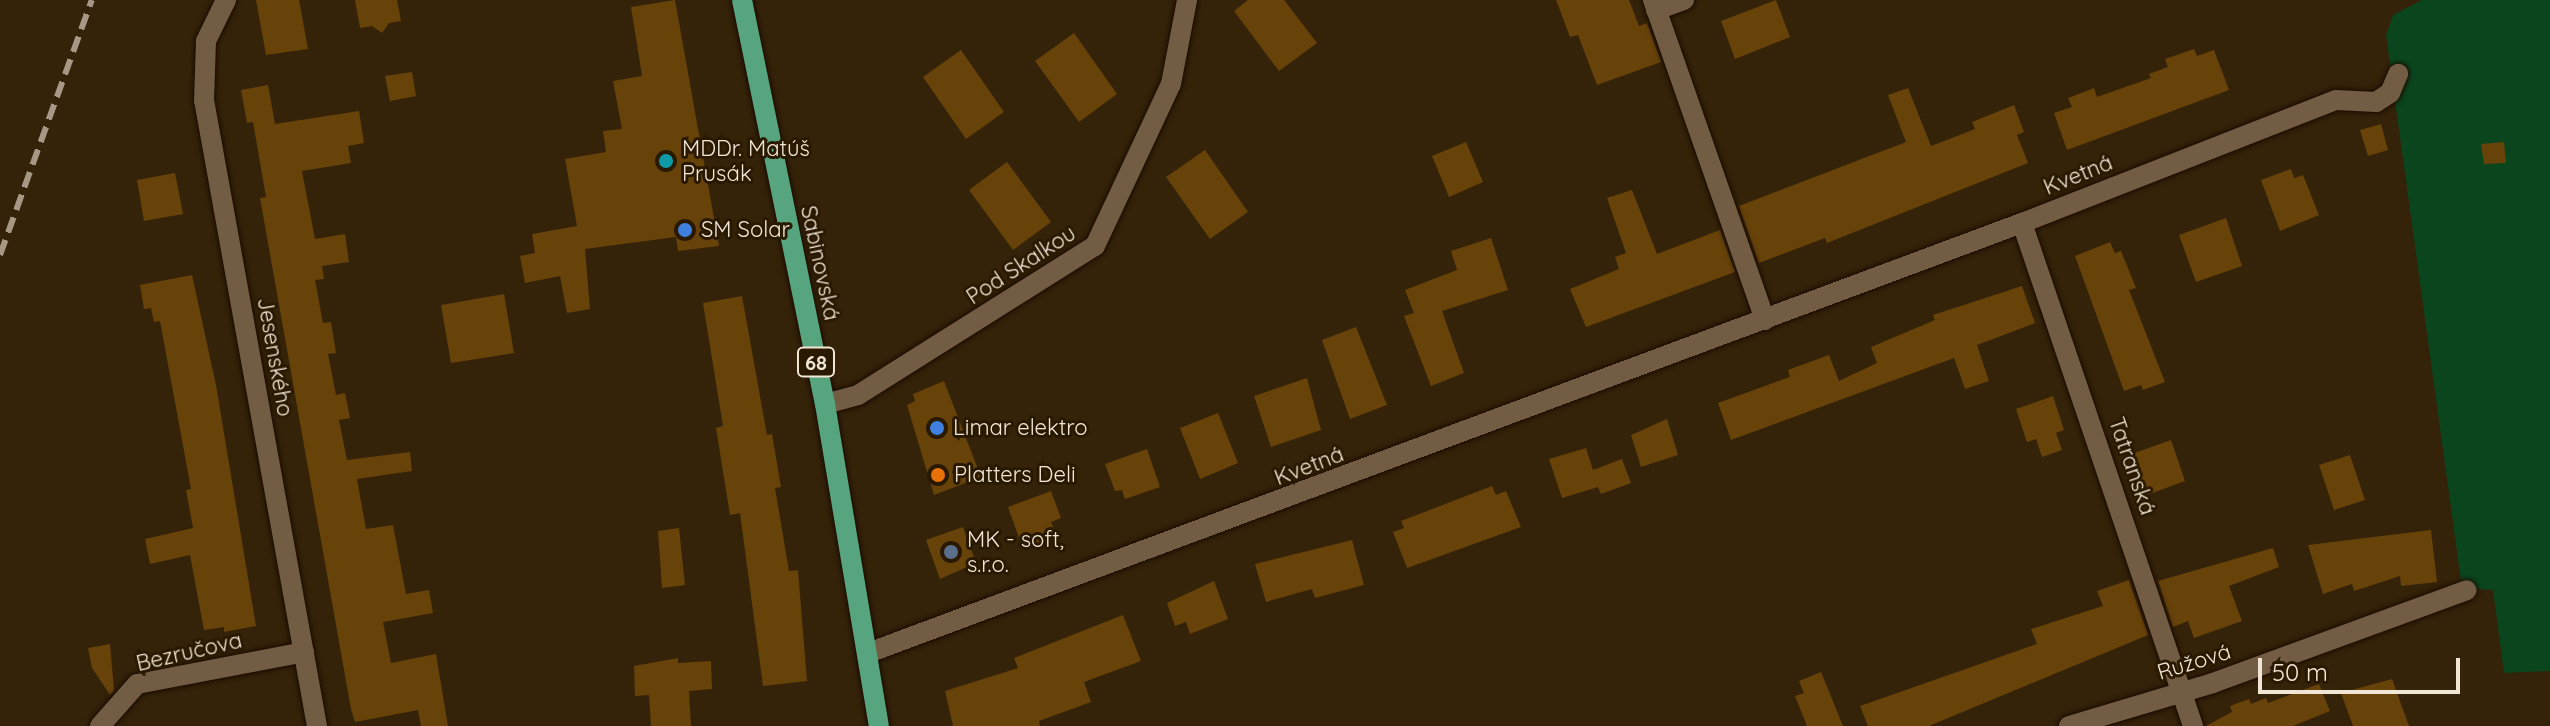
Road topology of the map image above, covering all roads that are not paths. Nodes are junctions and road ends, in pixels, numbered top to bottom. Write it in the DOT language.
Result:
graph roads {
  1 [pos="226,0"];
  2 [pos="742,0"];
  3 [pos="1187,0"];
  4 [pos="1684,0"];
  5 [pos="1654,5"];
  6 [pos="2398,74"];
  7 [pos="2022,223"];
  8 [pos="1765,320"];
  9 [pos="825,404"];
  10 [pos="2467,590"];
  11 [pos="304,652"];
  12 [pos="868,653"];
  13 [pos="2182,693"];
  14 [pos="100,726"];
  15 [pos="317,726"];
  16 [pos="879,726"];
  17 [pos="2069,726"];
  18 [pos="2193,726"];
  1 -- 11 [label="street, Jesenského"];
  2 -- 9 [label="main road, Sabinovská / 68"];
  3 -- 9 [label="street, Pod Skalkou"];
  4 -- 5 [label="street"];
  5 -- 8 [label="street"];
  6 -- 7 [label="street, Kvetná"];
  7 -- 8 [label="street, Kvetná"];
  7 -- 13 [label="street, Tatranská"];
  8 -- 12 [label="street, Kvetná"];
  9 -- 12 [label="main road, Sabinovská / 68"];
  10 -- 13 [label="street, Ružová"];
  11 -- 14 [label="street, Bezručova"];
  11 -- 15 [label="street, Jesenského"];
  12 -- 16 [label="main road, Sabinovská / 68"];
  13 -- 17 [label="street, Ružová"];
  13 -- 18 [label="street, Tatranská"];
}
